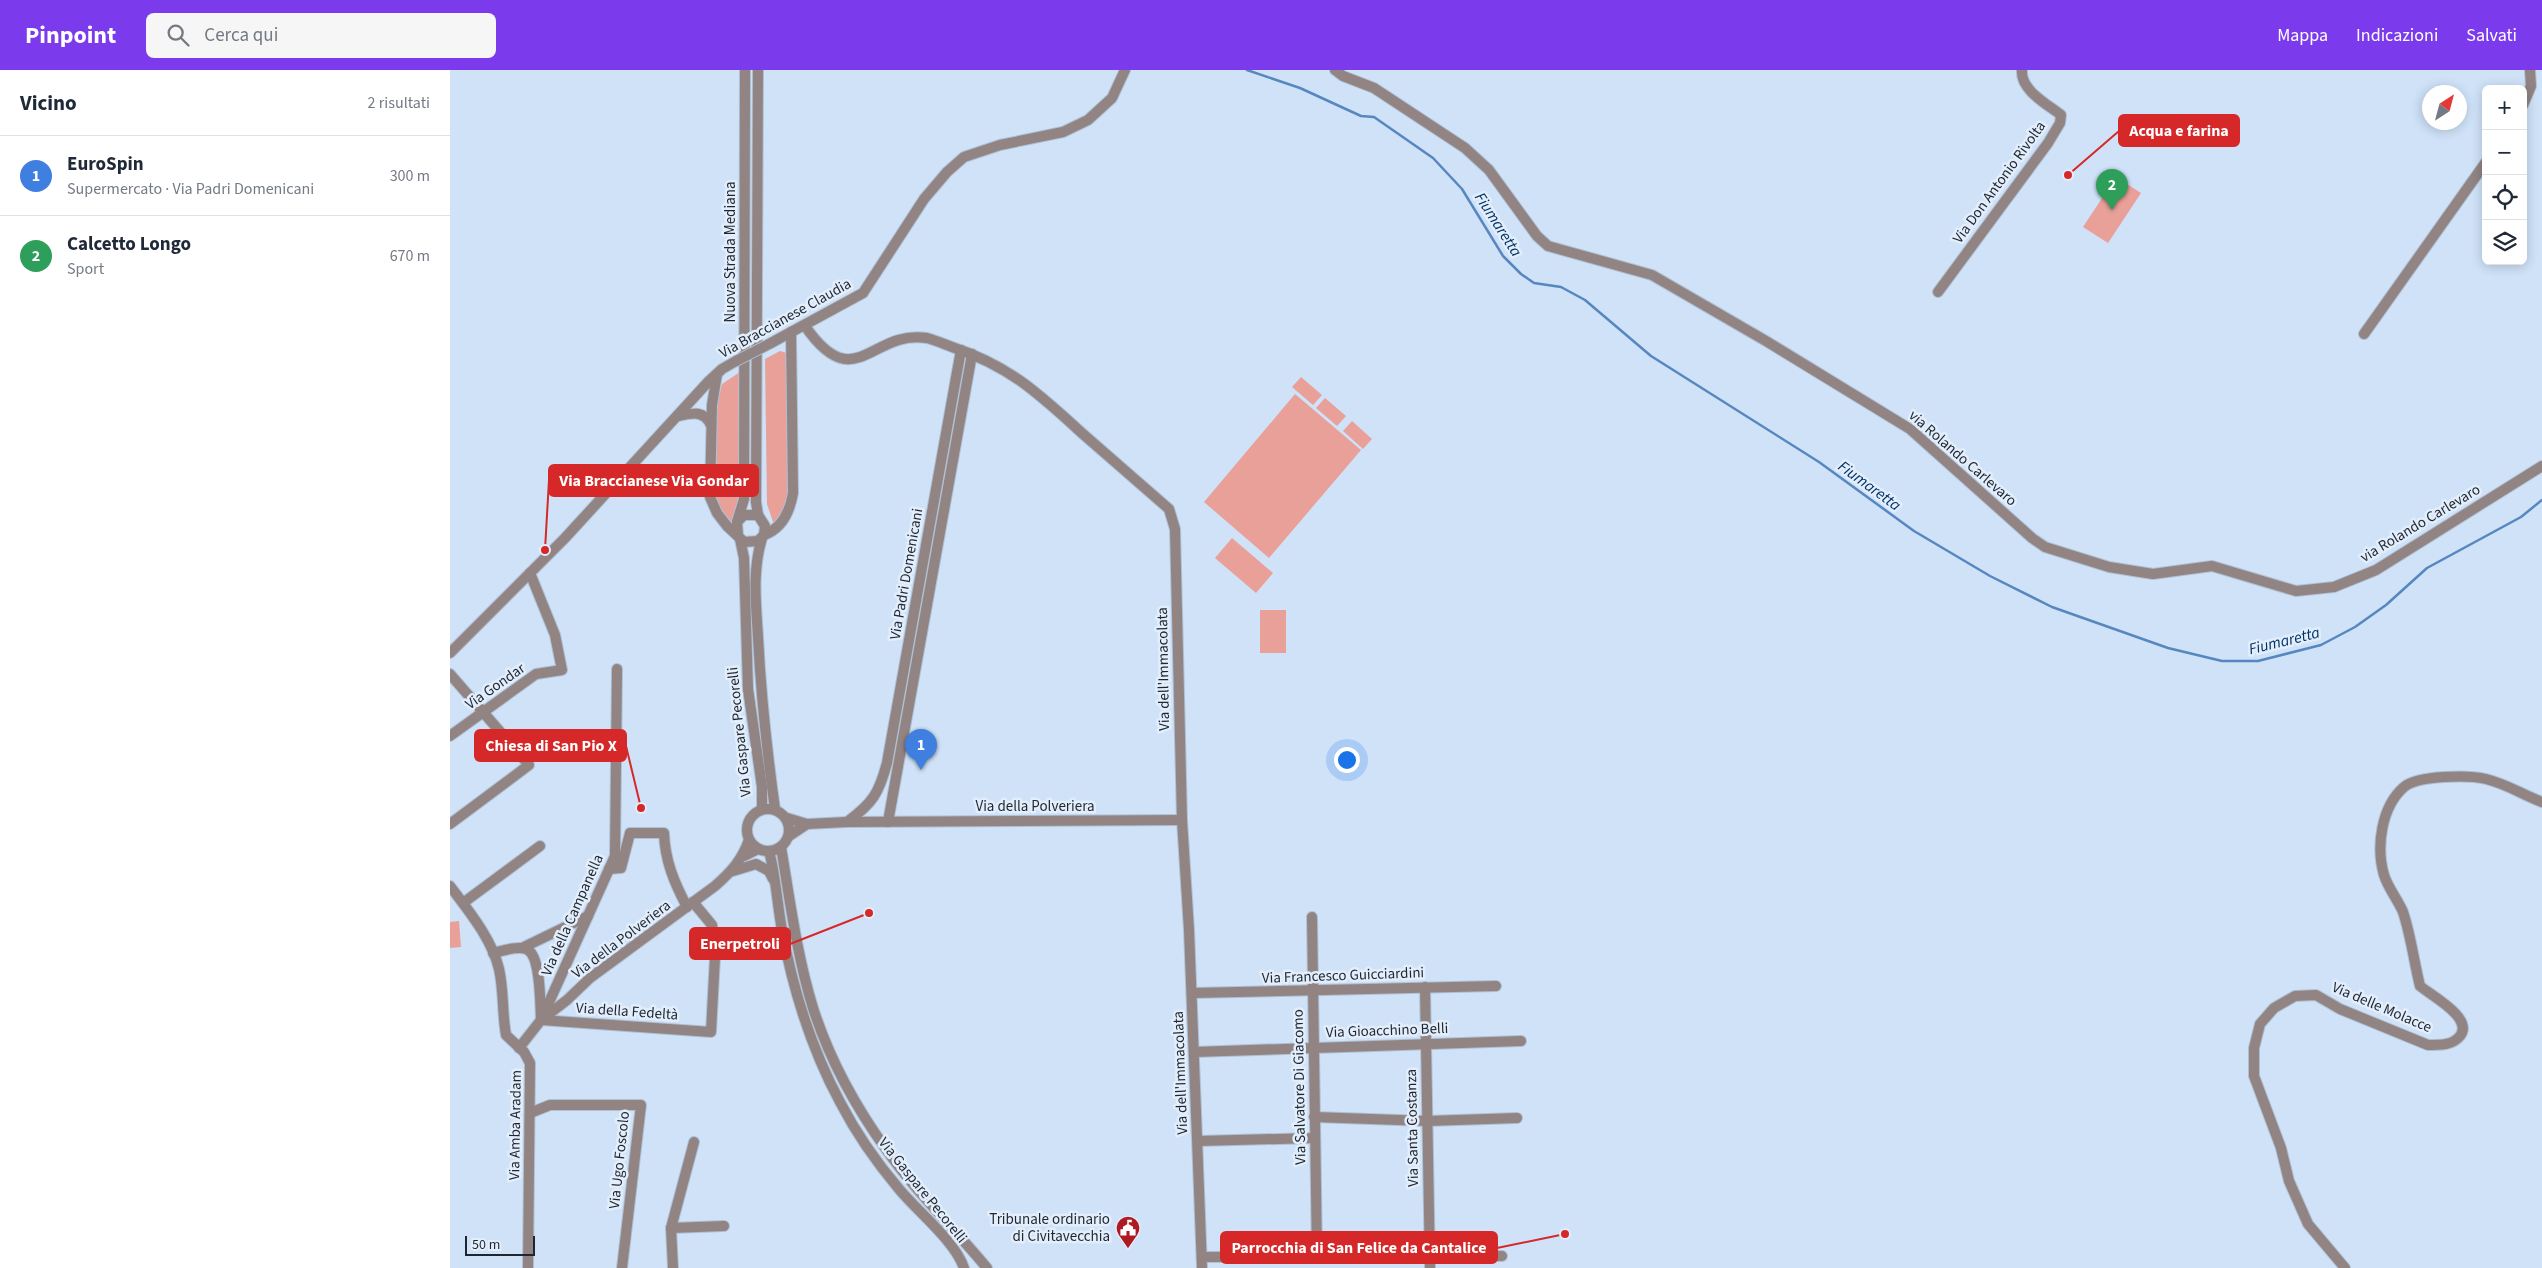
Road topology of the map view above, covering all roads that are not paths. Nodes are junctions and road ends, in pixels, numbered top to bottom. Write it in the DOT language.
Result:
graph roads {
  1 [pos="745,70"];
  2 [pos="758,70"];
  3 [pos="1125,70"];
  4 [pos="1335,70"];
  5 [pos="2022,70"];
  6 [pos="2530,70"];
  7 [pos="2527,97"];
  8 [pos="2482,168"];
  9 [pos="1938,292"];
  10 [pos="805,326"];
  11 [pos="791,332"];
  12 [pos="2364,334"];
  13 [pos="961,350"];
  14 [pos="972,354"];
  15 [pos="717,374"];
  16 [pos="678,416"];
  17 [pos="711,425"];
  18 [pos="2542,466"];
  19 [pos="758,515"];
  20 [pos="737,522"];
  21 [pos="739,537"];
  22 [pos="763,537"];
  23 [pos="530,573"];
  24 [pos="450,653"];
  25 [pos="617,668"];
  26 [pos="450,674"];
  27 [pos="483,712"];
  28 [pos="450,736"];
  29 [pos="871,802"];
  30 [pos="2542,802"];
  31 [pos="890,807"];
  32 [pos="762,809"];
  33 [pos="775,809"];
  34 [pos="786,818"];
  35 [pos="1182,820"];
  36 [pos="847,822"];
  37 [pos="877,822"];
  38 [pos="888,822"];
  39 [pos="450,824"];
  40 [pos="807,824"];
  41 [pos="789,836"];
  42 [pos="749,840"];
  43 [pos="540,846"];
  44 [pos="781,847"];
  45 [pos="758,849"];
  46 [pos="769,851"];
  47 [pos="744,856"];
  48 [pos="610,869"];
  49 [pos="732,870"];
  50 [pos="450,886"];
  51 [pos="778,886"];
  52 [pos="463,903"];
  53 [pos="690,904"];
  54 [pos="588,916"];
  55 [pos="1312,917"];
  56 [pos="522,948"];
  57 [pos="493,953"];
  58 [pos="1496,986"];
  59 [pos="1425,988"];
  60 [pos="1312,991"];
  61 [pos="1192,993"];
  62 [pos="541,1020"];
  63 [pos="1521,1041"];
  64 [pos="1426,1044"];
  65 [pos="518,1048"];
  66 [pos="1313,1048"];
  67 [pos="1194,1052"];
  68 [pos="530,1113"];
  69 [pos="1314,1118"];
  70 [pos="1517,1118"];
  71 [pos="1428,1121"];
  72 [pos="1314,1138"];
  73 [pos="1198,1141"];
  74 [pos="694,1142"];
  75 [pos="724,1226"];
  76 [pos="671,1228"];
  77 [pos="1430,1255"];
  78 [pos="1317,1256"];
  79 [pos="1502,1256"];
  80 [pos="1202,1257"];
  81 [pos="528,1268"];
  82 [pos="622,1268"];
  83 [pos="673,1268"];
  84 [pos="964,1268"];
  85 [pos="987,1268"];
  86 [pos="1202,1268"];
  87 [pos="1430,1268"];
  88 [pos="2345,1268"];
  1 -- 20 [label="street, Nuova Strada Mediana"];
  2 -- 19 [label="street, Nuova Strada Mediana"];
  3 -- 10 [label="street, Via Braccianese Claudia"];
  4 -- 18 [label="street, via Rolando Carlevaro"];
  5 -- 9 [label="street, Via Don Antonio Rivolta"];
  6 -- 7 [label="street"];
  8 -- 12 [label="street"];
  10 -- 11 [label="street, Via Braccianese Claudia"];
  10 -- 13 [label="street, Via dell'Immacolata"];
  11 -- 15 [label="street, Via Braccianese Claudia, bridge"];
  11 -- 22 [label="street"];
  13 -- 14 [label="street, Via dell'Immacolata"];
  13 -- 29 [label="street, Via Padri Domenicani"];
  14 -- 31 [label="street, Via Padri Domenicani"];
  14 -- 35 [label="street, Via dell'Immacolata"];
  15 -- 16 [label="street, Via Braccianese Claudia"];
  15 -- 17 [label="street"];
  16 -- 17 [label="street"];
  16 -- 23 [label="street, Via Braccianese Claudia"];
  17 -- 21 [label="street"];
  19 -- 20 [label="street"];
  19 -- 22 [label="street"];
  20 -- 21 [label="street"];
  21 -- 22 [label="street"];
  21 -- 32 [label="street, Via Gaspare Pecorelli"];
  22 -- 33 [label="street, Via Gaspare Pecorelli"];
  23 -- 24 [label="street, Via Braccianese Claudia"];
  23 -- 27 [label="street, Via Gondar"];
  25 -- 48 [label="street, Via della Campanella"];
  26 -- 27 [label="street"];
  27 -- 28 [label="street, Via Gondar"];
  27 -- 39 [label="street"];
  29 -- 31 [label="street"];
  29 -- 36 [label="street, Via Padri Domenicani"];
  29 -- 37 [label="street"];
  30 -- 88 [label="street, Via delle Molacce"];
  31 -- 38 [label="street, Via Padri Domenicani"];
  32 -- 33 [label="street"];
  32 -- 42 [label="street, Via Gaspare Pecorelli"];
  33 -- 34 [label="street"];
  34 -- 40 [label="street"];
  34 -- 41 [label="street"];
  35 -- 38 [label="street, Via della Polveriera"];
  35 -- 61 [label="street, Via dell'Immacolata"];
  36 -- 37 [label="street"];
  36 -- 40 [label="street"];
  37 -- 38 [label="street, Via della Polveriera"];
  40 -- 41 [label="street"];
  41 -- 44 [label="street"];
  42 -- 45 [label="street"];
  42 -- 47 [label="street, Via della Polveriera"];
  43 -- 52 [label="street"];
  44 -- 46 [label="street"];
  44 -- 85 [label="street, Via Gaspare Pecorelli"];
  45 -- 46 [label="street"];
  45 -- 47 [label="street, Via della Polveriera"];
  46 -- 51 [label="street, Via Gaspare Pecorelli"];
  47 -- 49 [label="street, Via della Polveriera"];
  48 -- 53 [label="street"];
  48 -- 54 [label="street, Via della Campanella"];
  49 -- 51 [label="street"];
  49 -- 53 [label="street, Via della Polveriera"];
  50 -- 52 [label="street, Via Amba Aradam"];
  51 -- 84 [label="street, Via Gaspare Pecorelli"];
  52 -- 57 [label="street, Via Amba Aradam"];
  53 -- 62 [label="street, Via della Polveriera"];
  53 -- 62 [label="street, Via della Fedeltà"];
  54 -- 56 [label="street"];
  54 -- 62 [label="street, Via della Campanella"];
  55 -- 60 [label="street, Via Salvatore Di Giacomo"];
  56 -- 57 [label="street"];
  56 -- 62 [label="street"];
  57 -- 65 [label="street, Via Amba Aradam"];
  58 -- 59 [label="street, Via Francesco Guicciardini"];
  59 -- 60 [label="street, Via Francesco Guicciardini"];
  59 -- 64 [label="street, Via Santa Costanza"];
  60 -- 61 [label="street, Via Francesco Guicciardini"];
  60 -- 66 [label="street, Via Salvatore Di Giacomo"];
  61 -- 67 [label="street, Via dell'Immacolata"];
  62 -- 65 [label="street, Via della Polveriera"];
  63 -- 64 [label="street, Via Gioacchino Belli"];
  64 -- 66 [label="street, Via Gioacchino Belli"];
  64 -- 71 [label="street, Via Santa Costanza"];
  65 -- 68 [label="street, Via Amba Aradam"];
  66 -- 67 [label="street, Via Gioacchino Belli"];
  66 -- 69 [label="street, Via Salvatore Di Giacomo"];
  67 -- 73 [label="street, Via dell'Immacolata"];
  68 -- 81 [label="street, Via Amba Aradam"];
  68 -- 82 [label="street, Via Ugo Foscolo"];
  69 -- 71 [label="street"];
  69 -- 72 [label="street, Via Salvatore Di Giacomo"];
  70 -- 71 [label="street"];
  71 -- 77 [label="street, Via Santa Costanza"];
  72 -- 73 [label="street"];
  72 -- 78 [label="street, Via Salvatore Di Giacomo"];
  73 -- 80 [label="street, Via dell'Immacolata"];
  74 -- 76 [label="street"];
  75 -- 76 [label="street"];
  76 -- 83 [label="street"];
  77 -- 78 [label="street"];
  77 -- 79 [label="street"];
  77 -- 87 [label="street, Via Santa Costanza"];
  78 -- 80 [label="street"];
  80 -- 86 [label="street, Via dell'Immacolata"];
}
